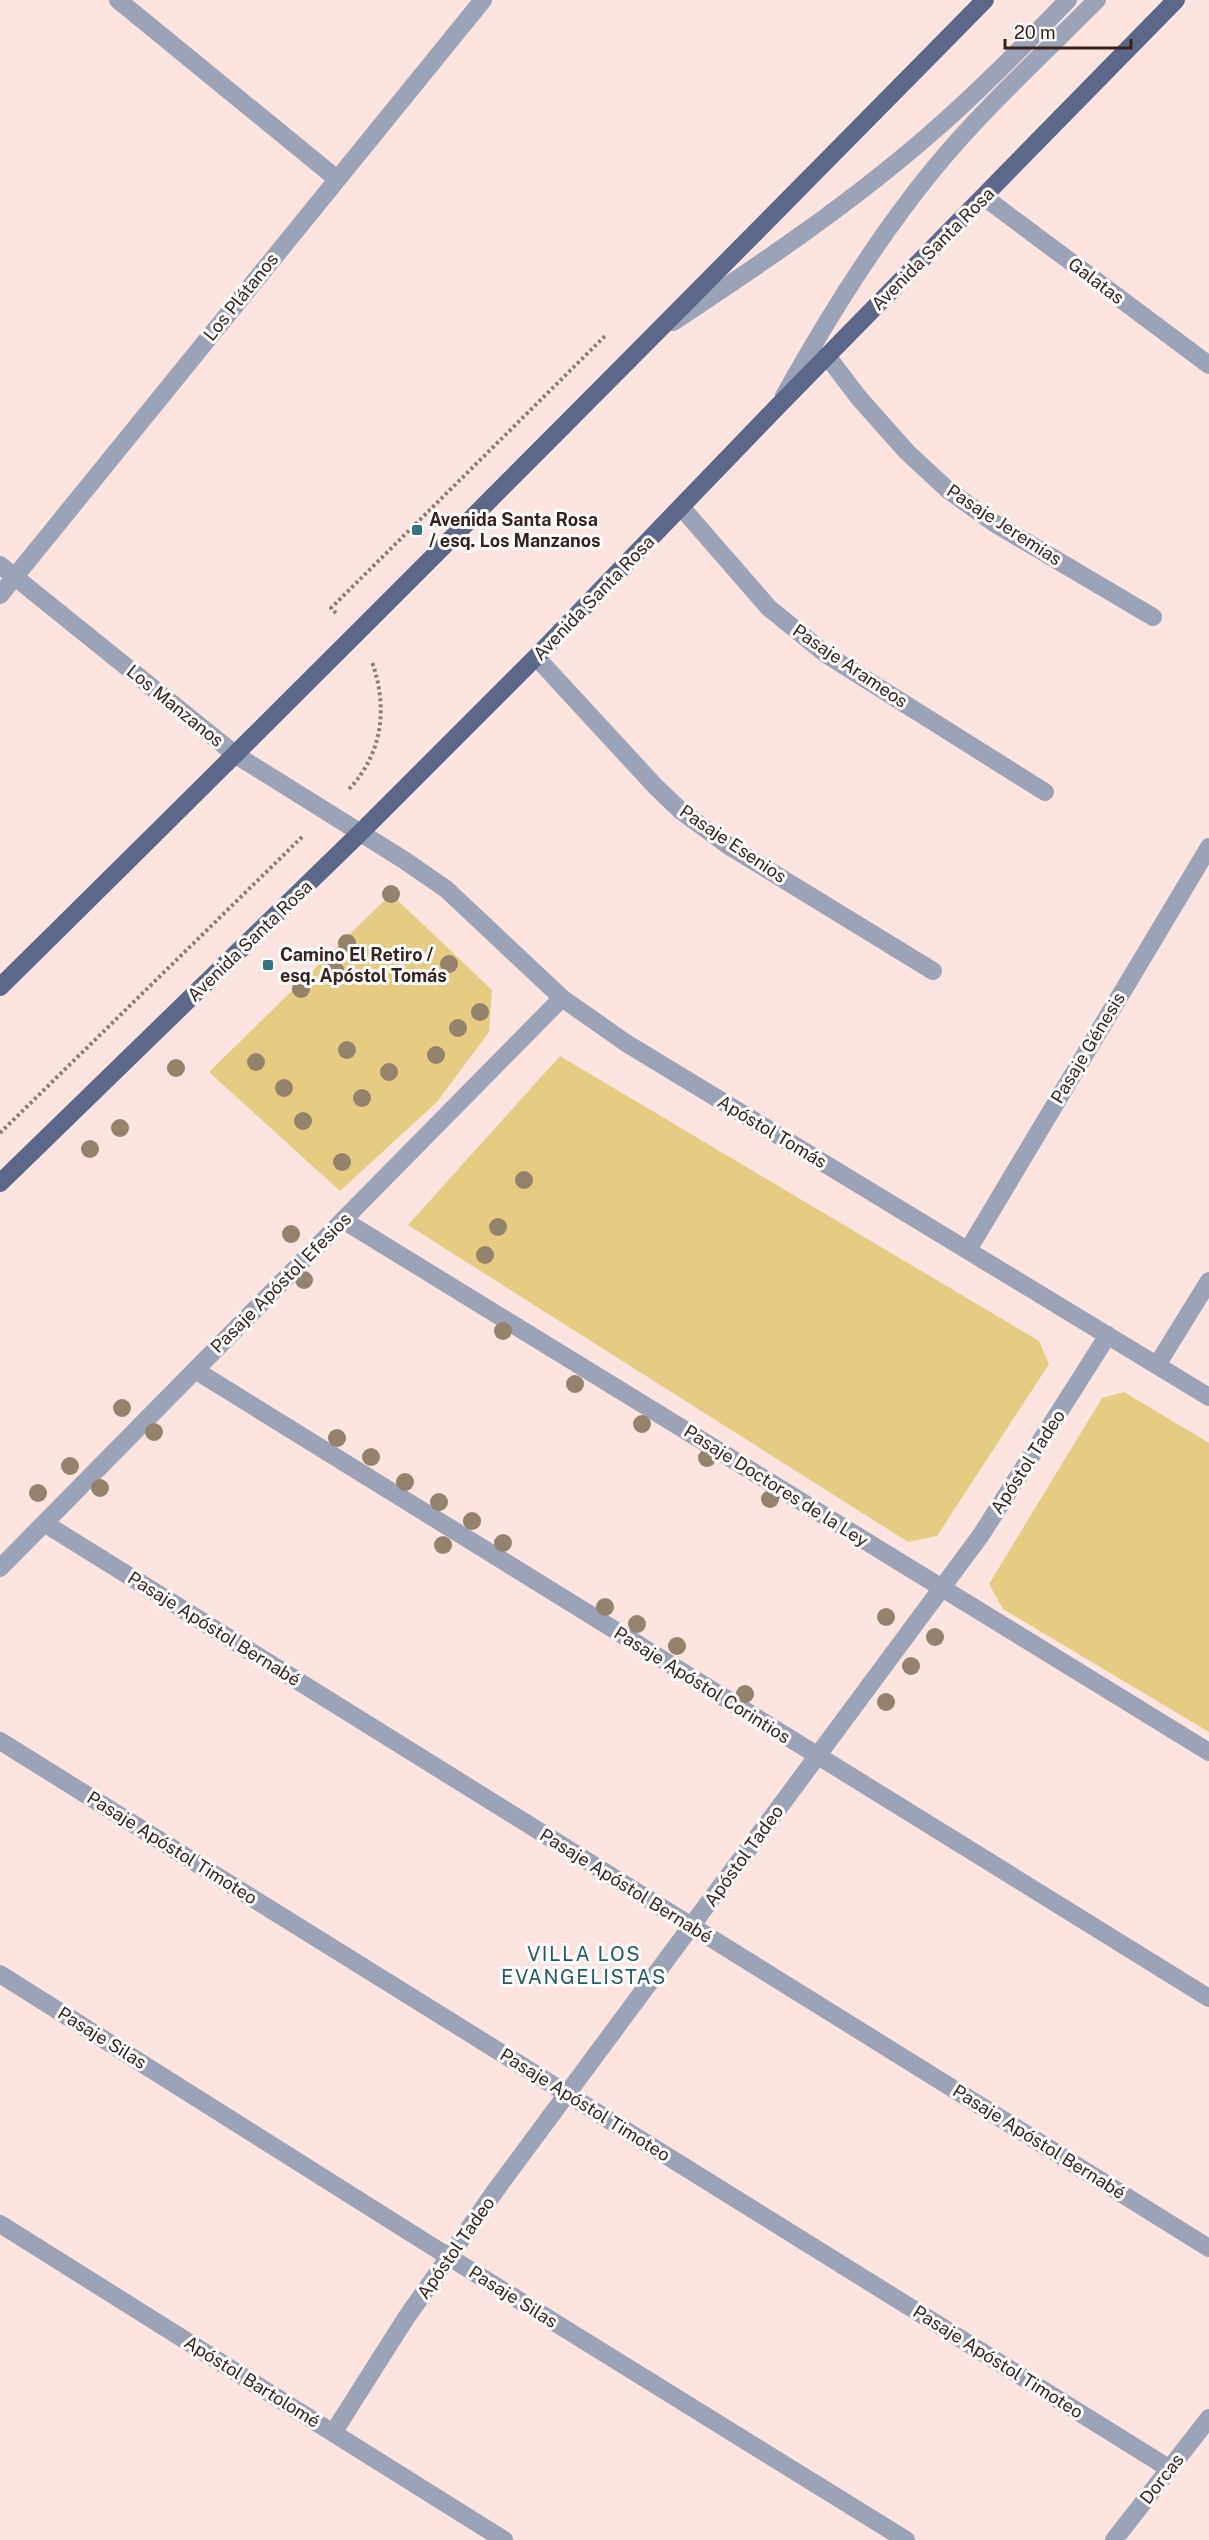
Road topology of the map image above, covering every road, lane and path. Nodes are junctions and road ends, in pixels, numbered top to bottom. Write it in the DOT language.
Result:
graph roads {
  1 [pos="118,0"];
  2 [pos="483,0"];
  3 [pos="985,0"];
  4 [pos="1068,0"];
  5 [pos="1097,0"];
  6 [pos="1176,0"];
  7 [pos="337,179"];
  8 [pos="984,197"];
  9 [pos="659,331"];
  10 [pos="827,356"];
  11 [pos="1209,365"];
  12 [pos="779,405"];
  13 [pos="682,508"];
  14 [pos="0,565"];
  15 [pos="15,577"];
  16 [pos="0,595"];
  17 [pos="341,598"];
  18 [pos="1153,618"];
  19 [pos="356,634"];
  20 [pos="536,657"];
  21 [pos="236,755"];
  22 [pos="1045,792"];
  23 [pos="327,812"];
  24 [pos="360,833"];
  25 [pos="1209,847"];
  26 [pos="933,971"];
  27 [pos="0,987"];
  28 [pos="562,998"];
  29 [pos="0,1133"];
  30 [pos="0,1183"];
  31 [pos="343,1220"];
  32 [pos="968,1250"];
  33 [pos="1209,1281"];
  34 [pos="1108,1335"];
  35 [pos="1157,1365"];
  36 [pos="195,1370"];
  37 [pos="1209,1397"];
  38 [pos="44,1523"];
  39 [pos="0,1568"];
  40 [pos="943,1588"];
  41 [pos="0,1741"];
  42 [pos="1209,1752"];
  43 [pos="818,1756"];
  44 [pos="692,1927"];
  45 [pos="0,1974"];
  46 [pos="1209,1998"];
  47 [pos="567,2094"];
  48 [pos="0,2224"];
  49 [pos="1209,2248"];
  50 [pos="449,2257"];
  51 [pos="1209,2418"];
  52 [pos="333,2433"];
  53 [pos="1170,2469"];
  54 [pos="504,2540"];
  55 [pos="906,2540"];
  56 [pos="1114,2540"];
  1 -- 7 [label="street"];
  2 -- 7 [label="street, Los Plátanos"];
  3 -- 9 [label="main road"];
  4 -- 9 [label="street"];
  5 -- 12 [label="street"];
  6 -- 8 [label="main road, Avenida Santa Rosa"];
  7 -- 15 [label="street, Los Plátanos"];
  8 -- 10 [label="main road, Avenida Santa Rosa"];
  8 -- 11 [label="street, Galatas"];
  9 -- 19 [label="main road"];
  10 -- 12 [label="main road, Avenida Santa Rosa"];
  10 -- 18 [label="street, Pasaje Jeremías"];
  12 -- 13 [label="main road, Avenida Santa Rosa"];
  13 -- 20 [label="main road, Avenida Santa Rosa"];
  13 -- 22 [label="street, Pasaje Arameos"];
  14 -- 15 [label="street, Los Manzanos"];
  15 -- 16 [label="street, Los Plátanos"];
  15 -- 21 [label="street, Los Manzanos"];
  17 -- 19 [label="path"];
  19 -- 21 [label="main road"];
  19 -- 23 [label="path"];
  20 -- 24 [label="main road, Avenida Santa Rosa"];
  20 -- 26 [label="street, Pasaje Esenios"];
  21 -- 23 [label="street, Los Manzanos"];
  21 -- 27 [label="main road"];
  23 -- 24 [label="street, Los Manzanos"];
  23 -- 29 [label="path"];
  24 -- 28 [label="street, Apóstol Tomás"];
  24 -- 30 [label="main road, Avenida Santa Rosa"];
  25 -- 32 [label="street, Pasaje Génesis"];
  28 -- 31 [label="street, Pasaje Apóstol Efesios"];
  28 -- 32 [label="street, Apóstol Tomás"];
  31 -- 36 [label="street, Pasaje Apóstol Efesios"];
  31 -- 40 [label="street, Pasaje Doctores de la Ley"];
  32 -- 34 [label="street, Apóstol Tomás"];
  33 -- 35 [label="street"];
  34 -- 35 [label="street, Apóstol Tomás"];
  34 -- 40 [label="street, Apóstol Tadeo"];
  35 -- 37 [label="street, Apóstol Tomás"];
  36 -- 38 [label="street, Pasaje Apóstol Efesios"];
  36 -- 43 [label="street, Pasaje Apóstol Corintios"];
  38 -- 39 [label="street, Pasaje Apóstol Efesios"];
  38 -- 44 [label="street, Pasaje Apóstol Bernabé"];
  40 -- 42 [label="street, Pasaje Doctores de la Ley"];
  40 -- 43 [label="street, Apóstol Tadeo"];
  41 -- 47 [label="street, Pasaje Apóstol Timoteo"];
  43 -- 44 [label="street, Apóstol Tadeo"];
  43 -- 46 [label="street, Pasaje Apóstol Corintios"];
  44 -- 47 [label="street, Apóstol Tadeo"];
  44 -- 49 [label="street, Pasaje Apóstol Bernabé"];
  45 -- 50 [label="street, Pasaje Silas"];
  47 -- 50 [label="street, Apóstol Tadeo"];
  47 -- 53 [label="street, Pasaje Apóstol Timoteo"];
  48 -- 52 [label="street, Apóstol Bartolomé"];
  50 -- 52 [label="street, Apóstol Tadeo"];
  50 -- 55 [label="street, Pasaje Silas"];
  51 -- 53 [label="street, Dorcas"];
  52 -- 54 [label="street, Apóstol Bartolomé"];
  53 -- 56 [label="street, Dorcas"];
}
